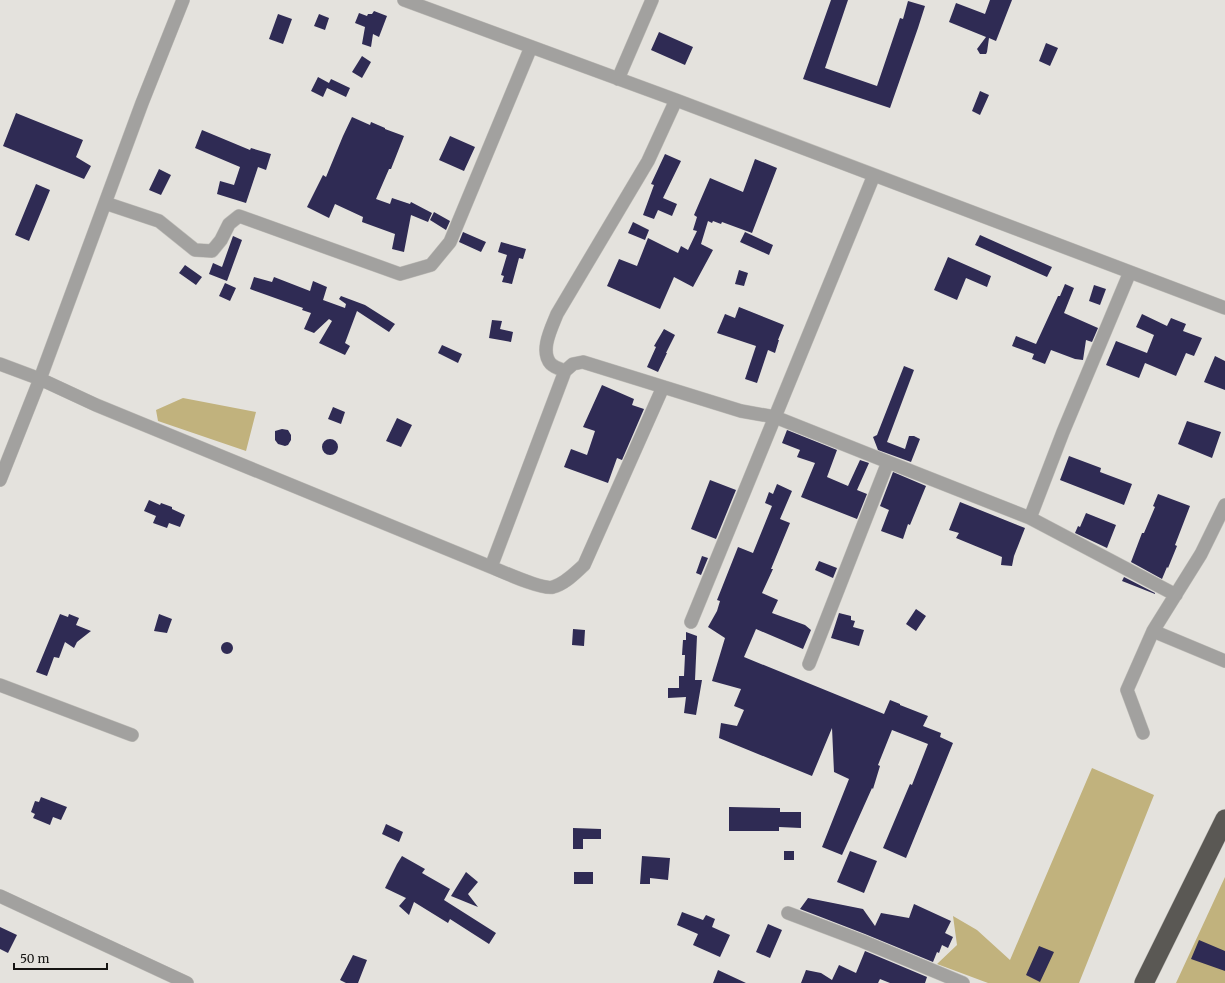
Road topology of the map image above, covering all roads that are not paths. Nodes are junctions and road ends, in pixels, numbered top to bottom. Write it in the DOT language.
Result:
graph roads {
  1 [pos="183,0"];
  2 [pos="404,0"];
  3 [pos="652,0"];
  4 [pos="433,5"];
  5 [pos="531,47"];
  6 [pos="618,79"];
  7 [pos="676,100"];
  8 [pos="874,176"];
  9 [pos="105,203"];
  10 [pos="1130,272"];
  11 [pos="1225,308"];
  12 [pos="0,364"];
  13 [pos="564,371"];
  14 [pos="40,379"];
  15 [pos="663,387"];
  16 [pos="775,417"];
  17 [pos="888,462"];
  18 [pos="0,480"];
  19 [pos="1225,505"];
  20 [pos="1030,518"];
  21 [pos="491,567"];
  22 [pos="1176,595"];
  23 [pos="691,622"];
  24 [pos="1153,631"];
  25 [pos="1225,661"];
  26 [pos="809,664"];
  27 [pos="0,684"];
  28 [pos="1143,733"];
  29 [pos="132,735"];
  30 [pos="1225,819"];
  31 [pos="0,896"];
  32 [pos="788,913"];
  33 [pos="187,983"];
  34 [pos="963,983"];
  35 [pos="1144,983"];
  1 -- 9 [label="street"];
  2 -- 4 [label="street"];
  3 -- 6 [label="street"];
  4 -- 5 [label="street"];
  5 -- 6 [label="street"];
  5 -- 9 [label="street"];
  6 -- 7 [label="street"];
  7 -- 8 [label="street"];
  7 -- 13 [label="street"];
  8 -- 10 [label="street"];
  8 -- 16 [label="street"];
  9 -- 14 [label="street"];
  10 -- 11 [label="street"];
  10 -- 20 [label="street"];
  12 -- 14 [label="street"];
  13 -- 15 [label="street"];
  13 -- 21 [label="street"];
  14 -- 18 [label="street"];
  14 -- 21 [label="street"];
  15 -- 16 [label="street"];
  15 -- 21 [label="street"];
  16 -- 17 [label="street"];
  16 -- 23 [label="street"];
  17 -- 20 [label="street"];
  17 -- 26 [label="street"];
  19 -- 22 [label="street"];
  20 -- 22 [label="street"];
  22 -- 24 [label="street"];
  24 -- 25 [label="street"];
  24 -- 28 [label="street"];
  27 -- 29 [label="street"];
  30 -- 35 [label="highway"];
  31 -- 33 [label="street"];
  32 -- 34 [label="street"];
}
